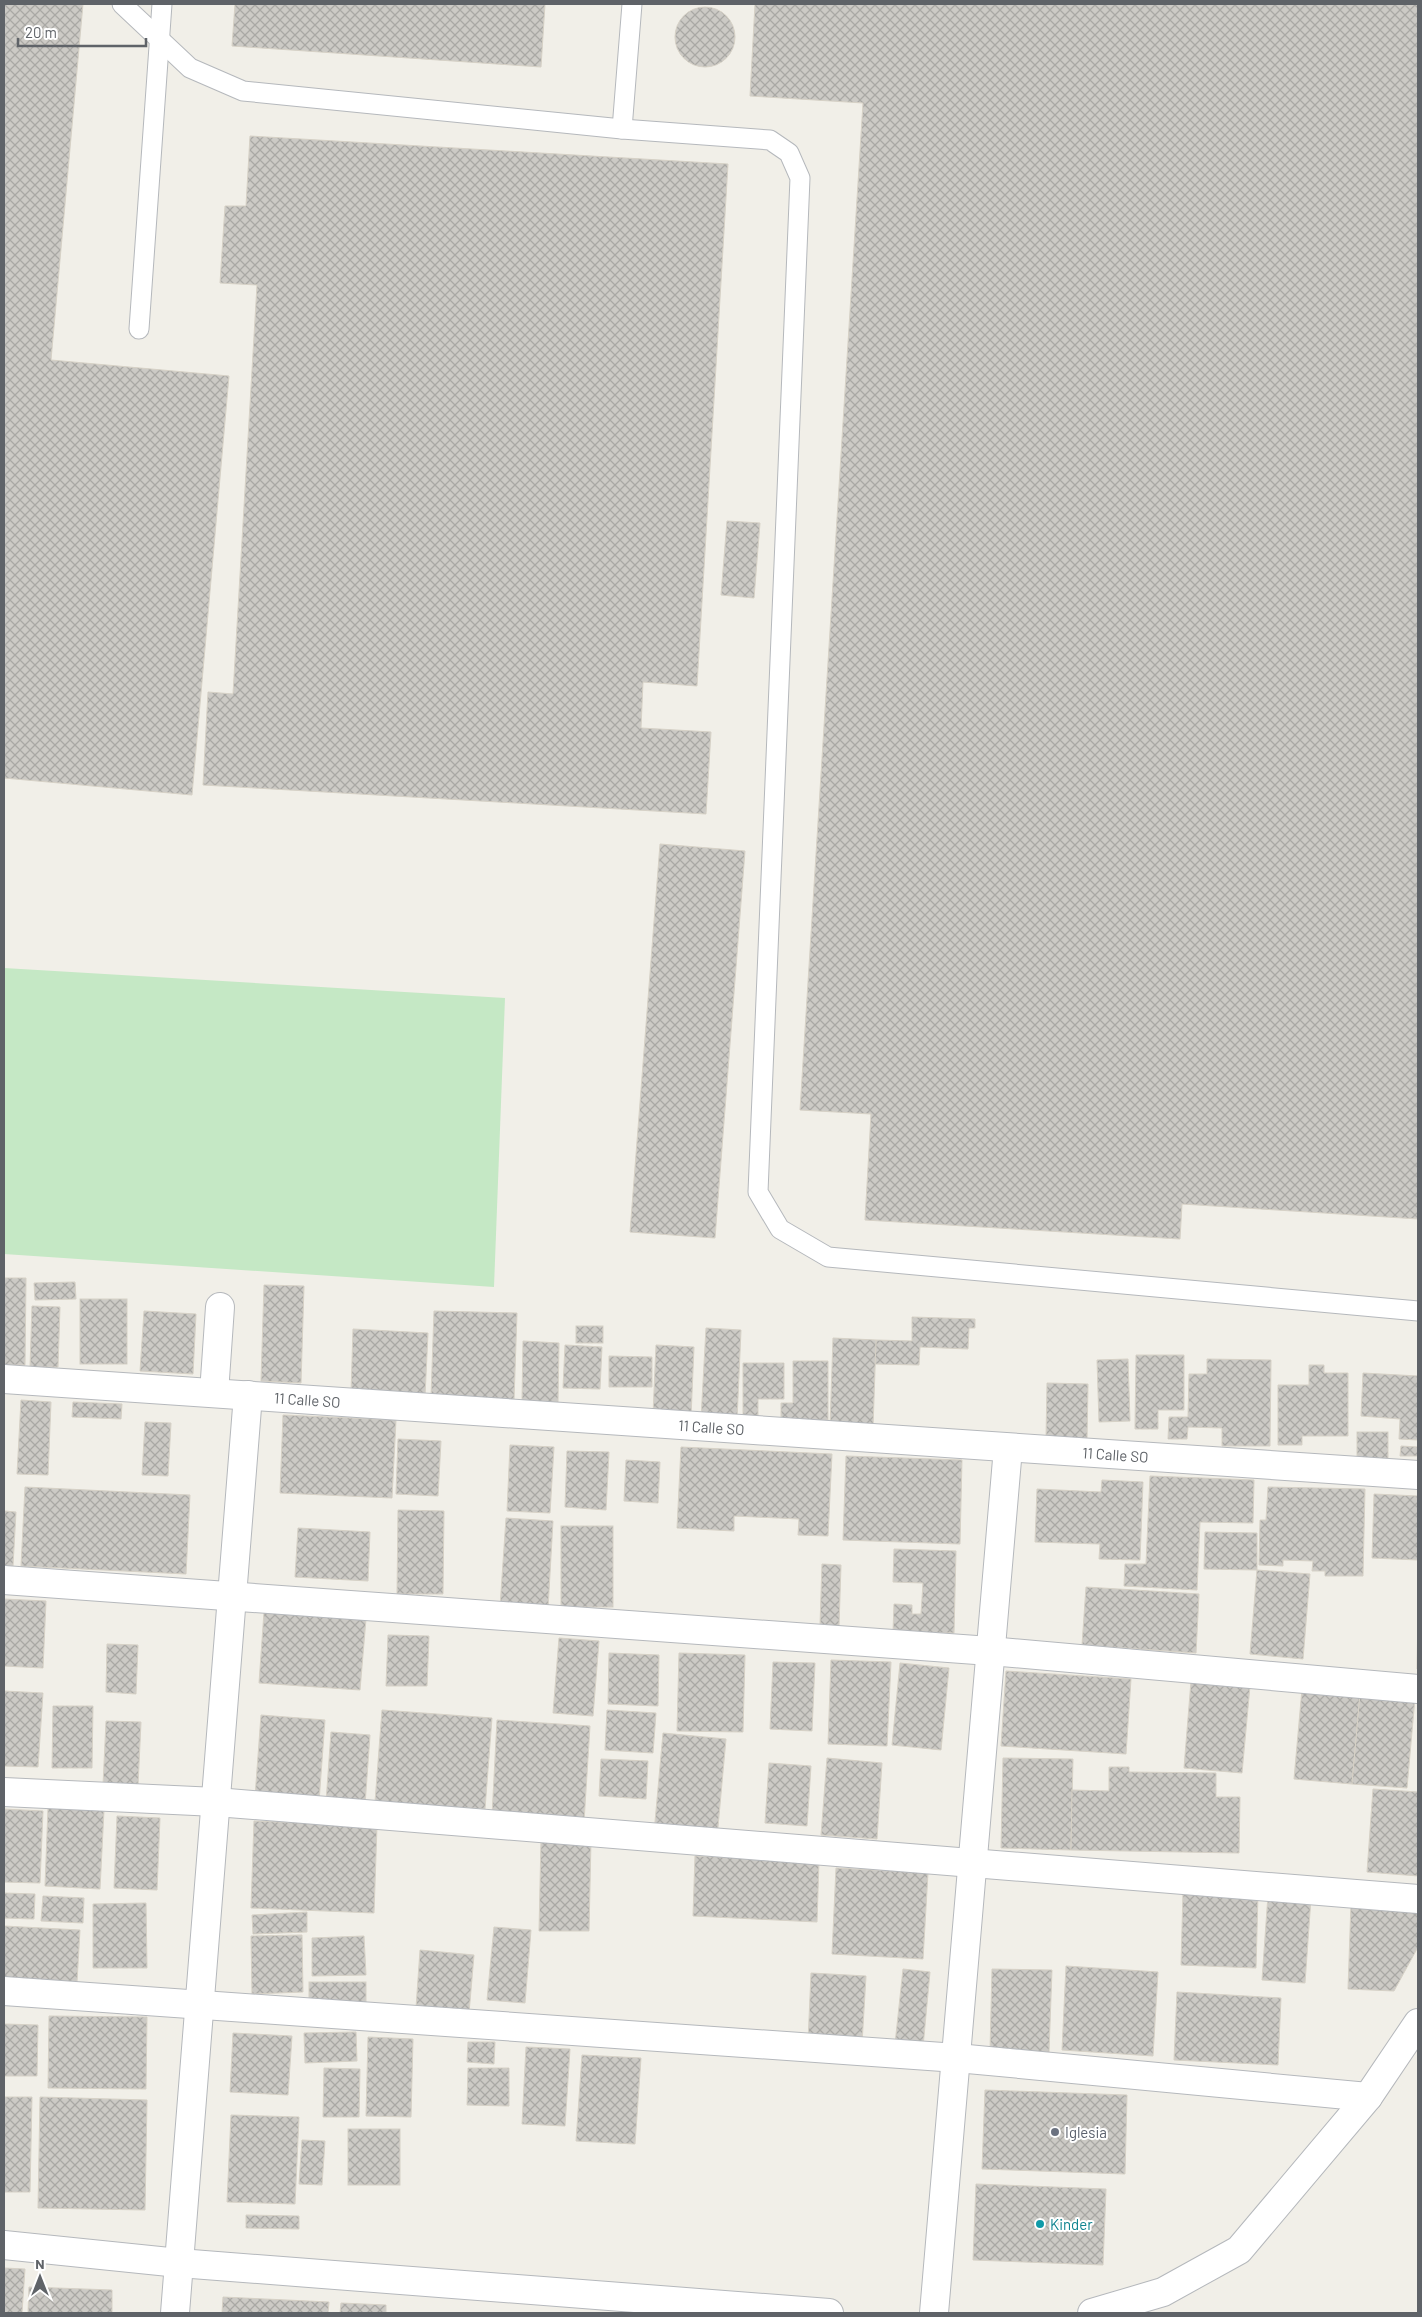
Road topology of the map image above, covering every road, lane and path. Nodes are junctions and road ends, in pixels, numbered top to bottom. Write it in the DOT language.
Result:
graph roads {
  1 [pos="122,4"];
  2 [pos="162,4"];
  3 [pos="632,4"];
  4 [pos="160,38"];
  5 [pos="622,129"];
  6 [pos="139,329"];
  7 [pos="220,1307"];
  8 [pos="1418,1311"];
  9 [pos="4,1379"];
  10 [pos="214,1393"];
  11 [pos="248,1395"];
  12 [pos="1008,1448"];
  13 [pos="1418,1475"];
  14 [pos="4,1580"];
  15 [pos="232,1598"];
  16 [pos="990,1651"];
  17 [pos="1418,1689"];
  18 [pos="4,1792"];
  19 [pos="216,1802"];
  20 [pos="973,1862"];
  21 [pos="1418,1899"];
  22 [pos="4,1991"];
  23 [pos="200,2006"];
  24 [pos="1418,2023"];
  25 [pos="957,2058"];
  26 [pos="1368,2098"];
  27 [pos="4,2245"];
  28 [pos="179,2263"];
  29 [pos="175,2313"];
  30 [pos="829,2313"];
  31 [pos="934,2313"];
  32 [pos="1092,2313"];
  1 -- 4 [label="lane"];
  2 -- 4 [label="lane"];
  3 -- 5 [label="lane"];
  4 -- 5 [label="lane"];
  4 -- 6 [label="lane"];
  5 -- 8 [label="lane"];
  7 -- 10 [label="street"];
  9 -- 10 [label="street, 11 Calle SO"];
  10 -- 11 [label="street, 11 Calle SO"];
  11 -- 12 [label="street, 11 Calle SO"];
  11 -- 15 [label="street"];
  12 -- 13 [label="street, 11 Calle SO"];
  12 -- 16 [label="street"];
  14 -- 15 [label="street"];
  15 -- 16 [label="street"];
  15 -- 19 [label="street"];
  16 -- 17 [label="street"];
  16 -- 20 [label="street"];
  18 -- 19 [label="street"];
  19 -- 20 [label="street"];
  19 -- 23 [label="street"];
  20 -- 21 [label="street"];
  20 -- 25 [label="street"];
  22 -- 23 [label="street"];
  23 -- 25 [label="street"];
  23 -- 28 [label="street"];
  24 -- 26 [label="street"];
  25 -- 26 [label="street"];
  25 -- 31 [label="street"];
  26 -- 32 [label="street"];
  27 -- 28 [label="street"];
  28 -- 29 [label="street"];
  28 -- 30 [label="street"];
}
